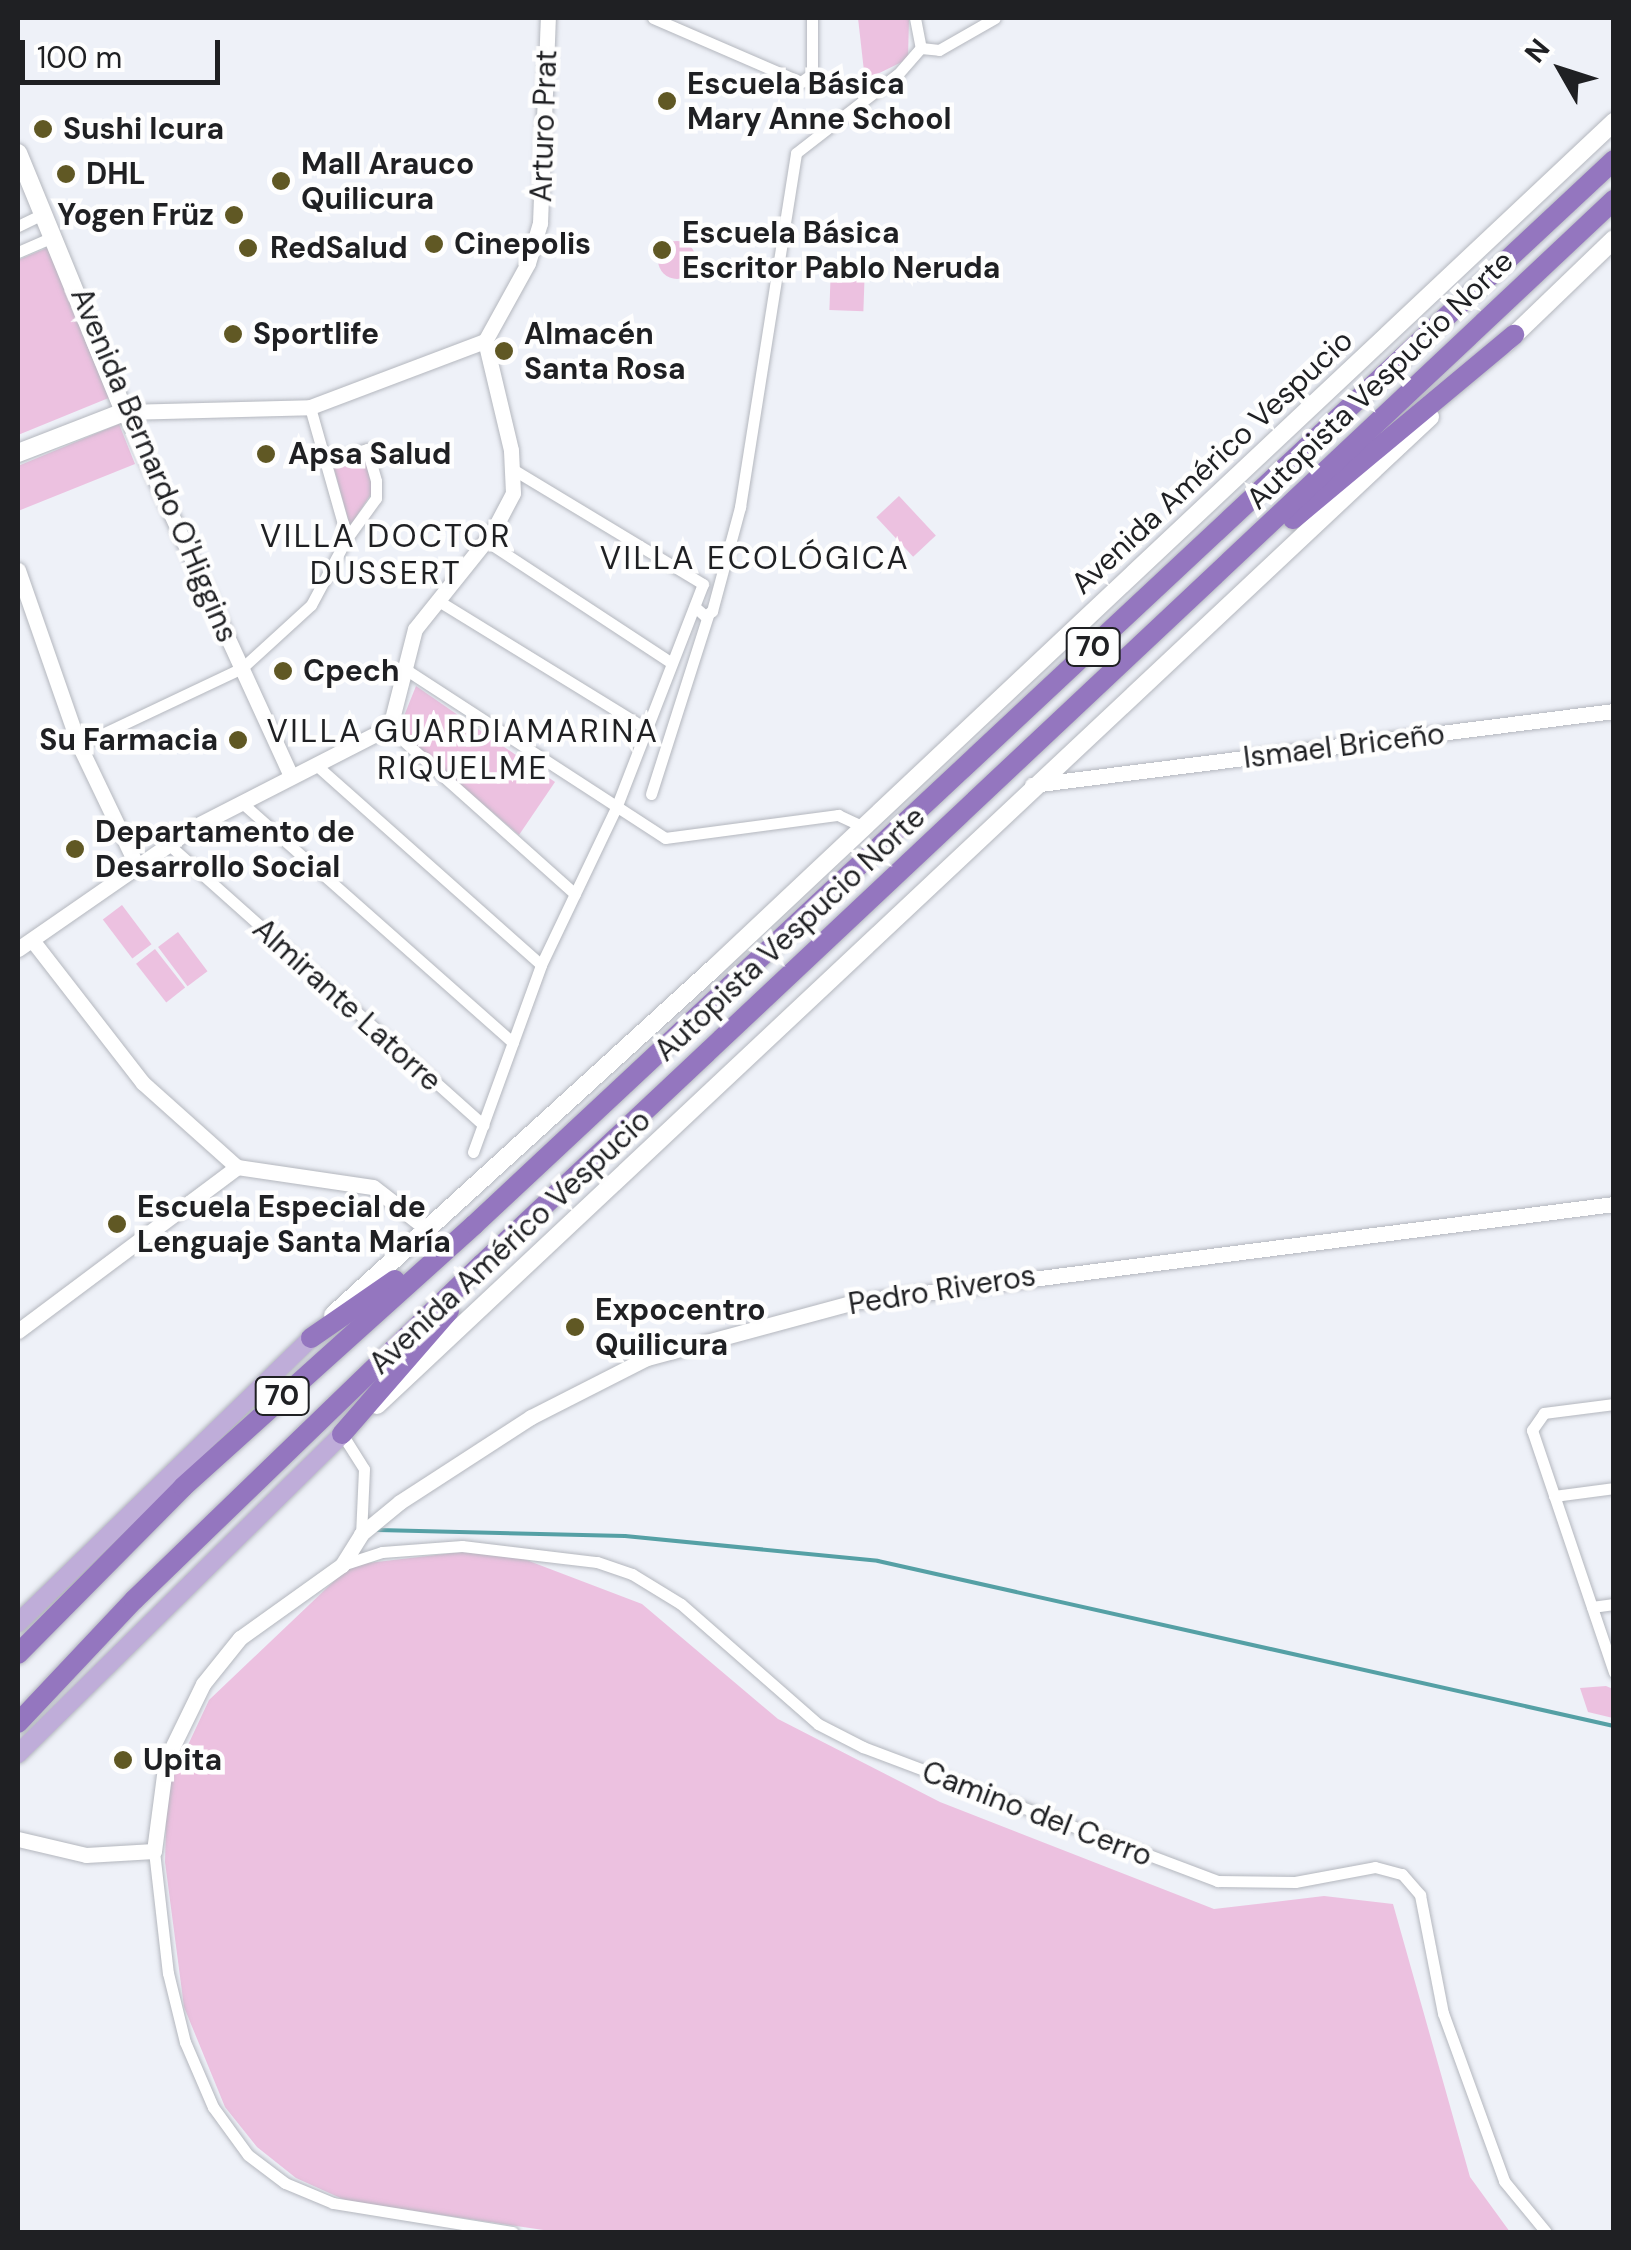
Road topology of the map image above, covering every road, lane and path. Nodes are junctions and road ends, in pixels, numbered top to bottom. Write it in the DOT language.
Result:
graph roads {
  1 [pos="548,18"];
  2 [pos="653,18"];
  3 [pos="812,18"];
  4 [pos="915,18"];
  5 [pos="995,18"];
  6 [pos="921,48"];
  7 [pos="1614,122"];
  8 [pos="18,153"];
  9 [pos="1614,160"];
  10 [pos="1614,200"];
  11 [pos="45,214"];
  12 [pos="18,226"];
  13 [pos="56,236"];
  14 [pos="1614,239"];
  15 [pos="18,252"];
  16 [pos="1514,336"];
  17 [pos="485,341"];
  18 [pos="310,407"];
  19 [pos="124,412"];
  20 [pos="18,452"];
  21 [pos="326,460"];
  22 [pos="514,470"];
  23 [pos="347,538"];
  24 [pos="486,541"];
  25 [pos="18,570"];
  26 [pos="1216,578"];
  27 [pos="436,600"];
  28 [pos="695,607"];
  29 [pos="708,615"];
  30 [pos="672,663"];
  31 [pos="242,668"];
  32 [pos="406,668"];
  33 [pos="1614,711"];
  34 [pos="387,726"];
  35 [pos="647,729"];
  36 [pos="79,745"];
  37 [pos="1064,754"];
  38 [pos="315,764"];
  39 [pos="291,776"];
  40 [pos="1074,780"];
  41 [pos="1030,786"];
  42 [pos="651,794"];
  43 [pos="241,802"];
  44 [pos="616,808"];
  45 [pos="864,827"];
  46 [pos="168,843"];
  47 [pos="136,864"];
  48 [pos="575,894"];
  49 [pos="32,940"];
  50 [pos="18,949"];
  51 [pos="540,965"];
  52 [pos="514,1043"];
  53 [pos="483,1126"];
  54 [pos="472,1152"];
  55 [pos="237,1167"];
  56 [pos="1614,1204"];
  57 [pos="474,1225"];
  58 [pos="426,1228"];
  59 [pos="482,1264"];
  60 [pos="18,1331"];
  61 [pos="311,1338"];
  62 [pos="1614,1404"];
  63 [pos="342,1434"];
  64 [pos="1614,1488"];
  65 [pos="1554,1496"];
  66 [pos="361,1534"];
  67 [pos="342,1566"];
  68 [pos="1614,1604"];
  69 [pos="1592,1606"];
  70 [pos="18,1623"];
  71 [pos="18,1654"];
  72 [pos="1614,1672"];
  73 [pos="18,1723"];
  74 [pos="18,1754"];
  75 [pos="21,1837"];
  76 [pos="154,1852"];
  77 [pos="513,2232"];
  78 [pos="1546,2232"];
  1 -- 17 [label="street, Arturo Prat"];
  2 -- 3 [label="street"];
  4 -- 6 [label="street"];
  5 -- 6 [label="street"];
  6 -- 29 [label="street"];
  7 -- 45 [label="main road, Avenida Américo Vespucio"];
  8 -- 11 [label="main road, Avenida Bernardo O'Higgins"];
  9 -- 57 [label="highway, Autopista Vespucio Norte / 70"];
  10 -- 26 [label="highway, Autopista Vespucio Norte / 70"];
  11 -- 12 [label="street"];
  11 -- 13 [label="main road, Avenida Bernardo O'Higgins"];
  13 -- 15 [label="street"];
  13 -- 19 [label="main road, Avenida Bernardo O'Higgins"];
  14 -- 16 [label="main road, Avenida Américo Vespucio"];
  16 -- 26 [label="highway"];
  16 -- 37 [label="main road, Avenida Américo Vespucio"];
  17 -- 18 [label="street"];
  17 -- 22 [label="street"];
  18 -- 19 [label="street"];
  18 -- 21 [label="street"];
  19 -- 20 [label="main road"];
  19 -- 31 [label="street, Avenida Bernardo O'Higgins"];
  21 -- 23 [label="street"];
  21 -- 23 [label="street"];
  22 -- 24 [label="street"];
  22 -- 28 [label="street"];
  23 -- 31 [label="street"];
  24 -- 27 [label="street"];
  24 -- 30 [label="street"];
  25 -- 36 [label="street"];
  26 -- 59 [label="highway, Autopista Vespucio Norte / 70"];
  27 -- 32 [label="street"];
  27 -- 35 [label="street"];
  28 -- 29 [label="street"];
  28 -- 30 [label="street"];
  29 -- 42 [label="street"];
  30 -- 35 [label="street"];
  31 -- 36 [label="street"];
  31 -- 39 [label="street, Avenida Bernardo O'Higgins"];
  32 -- 34 [label="street"];
  32 -- 44 [label="street"];
  33 -- 40 [label="street, Ismael Briceño"];
  34 -- 38 [label="street"];
  34 -- 48 [label="street"];
  35 -- 44 [label="street"];
  36 -- 47 [label="street"];
  37 -- 40 [label="street"];
  37 -- 41 [label="main road, Avenida Américo Vespucio"];
  38 -- 39 [label="street"];
  38 -- 51 [label="street"];
  39 -- 43 [label="street"];
  40 -- 41 [label="street, Ismael Briceño"];
  41 -- 63 [label="main road, Avenida Américo Vespucio"];
  43 -- 46 [label="street"];
  43 -- 52 [label="street"];
  44 -- 45 [label="street"];
  44 -- 48 [label="street"];
  45 -- 58 [label="main road, Avenida Américo Vespucio"];
  46 -- 47 [label="street"];
  46 -- 53 [label="street, Almirante Latorre"];
  47 -- 49 [label="street"];
  48 -- 51 [label="street"];
  49 -- 50 [label="street"];
  49 -- 55 [label="street"];
  51 -- 52 [label="street"];
  52 -- 53 [label="street"];
  53 -- 54 [label="street"];
  55 -- 58 [label="street"];
  55 -- 60 [label="street"];
  56 -- 66 [label="street, Pedro Riveros"];
  57 -- 61 [label="highway"];
  57 -- 71 [label="highway, Autopista Vespucio Norte / 70"];
  58 -- 61 [label="main road, Avenida Américo Vespucio"];
  59 -- 63 [label="highway"];
  59 -- 73 [label="highway, Autopista Vespucio Norte / 70"];
  61 -- 70 [label="main road, Avenida Américo Vespucio"];
  62 -- 65 [label="street"];
  63 -- 66 [label="street"];
  63 -- 74 [label="main road, Avenida Américo Vespucio"];
  64 -- 65 [label="street"];
  65 -- 69 [label="street"];
  66 -- 67 [label="street, Pedro Riveros"];
  67 -- 76 [label="street"];
  67 -- 78 [label="street, Camino del Cerro"];
  68 -- 69 [label="street"];
  69 -- 72 [label="street"];
  75 -- 76 [label="street"];
  76 -- 77 [label="street"];
}
